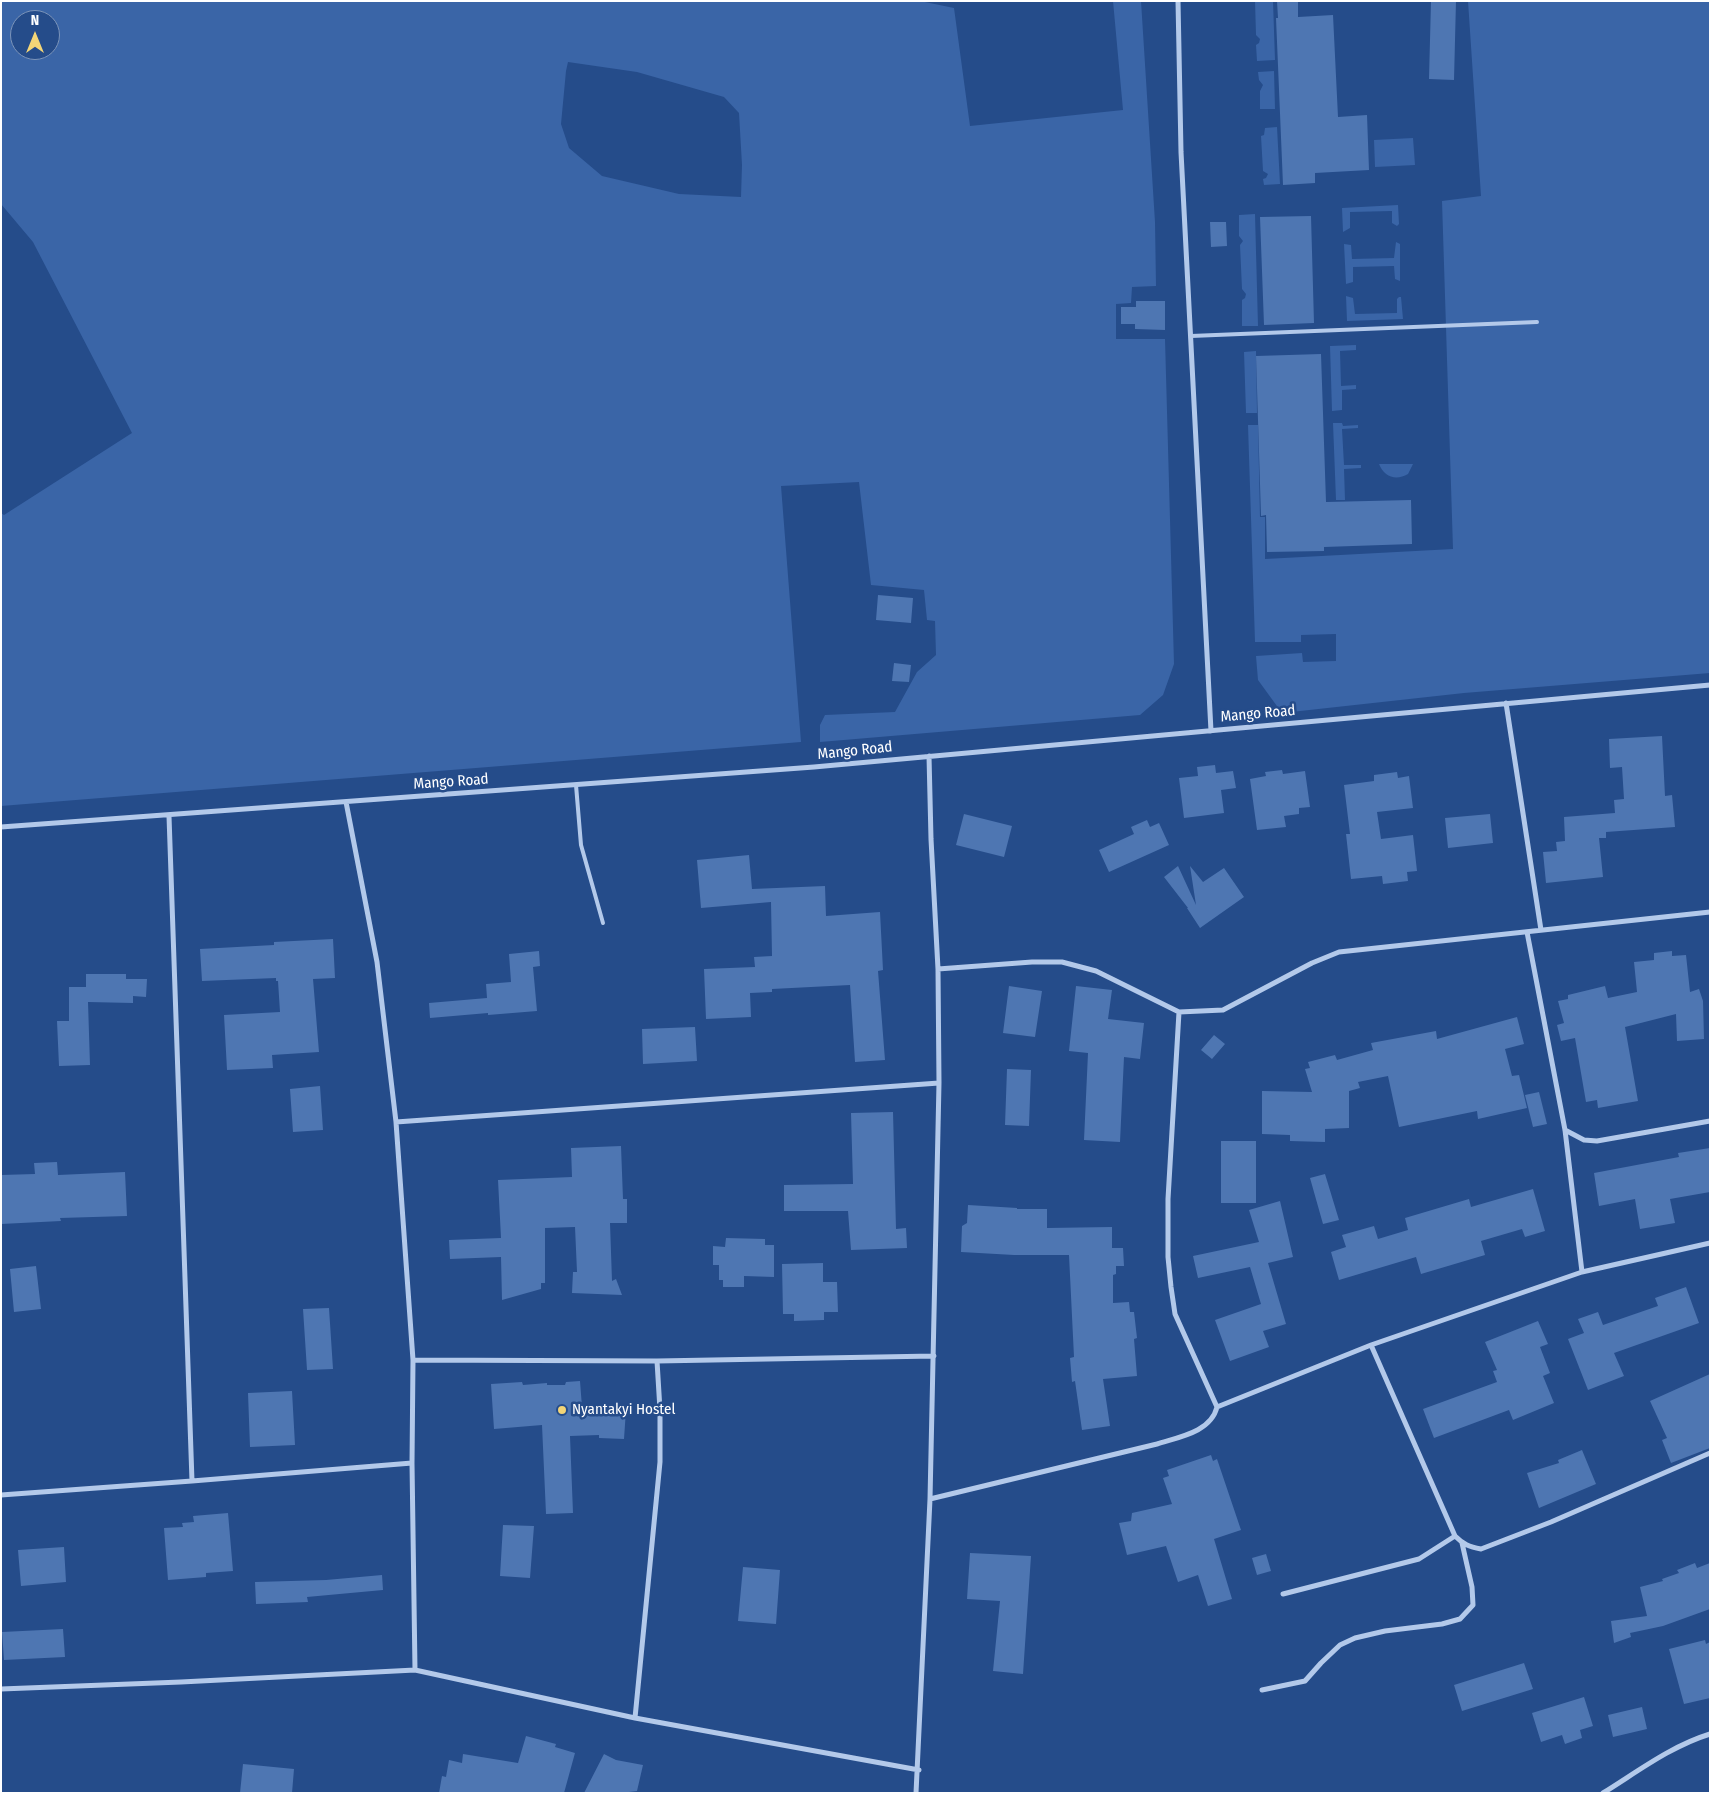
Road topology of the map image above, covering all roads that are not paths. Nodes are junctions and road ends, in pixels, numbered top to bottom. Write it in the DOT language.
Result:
graph roads {
  1 [pos="1178,1"];
  2 [pos="1537,322"];
  3 [pos="1190,336"];
  4 [pos="1710,685"];
  5 [pos="1506,703"];
  6 [pos="1211,731"];
  7 [pos="929,756"];
  8 [pos="576,785"];
  9 [pos="346,802"];
  10 [pos="169,816"];
  11 [pos="1,827"];
  12 [pos="1710,912"];
  13 [pos="603,922"];
  14 [pos="1541,930"];
  15 [pos="1527,932"];
  16 [pos="938,970"];
  17 [pos="1179,1012"];
  18 [pos="939,1083"];
  19 [pos="1710,1121"];
  20 [pos="396,1122"];
  21 [pos="1565,1130"];
  22 [pos="1710,1243"];
  23 [pos="1582,1272"];
  24 [pos="1372,1345"];
  25 [pos="934,1356"];
  26 [pos="413,1360"];
  27 [pos="657,1362"];
  28 [pos="1217,1407"];
  29 [pos="1710,1454"];
  30 [pos="412,1463"];
  31 [pos="192,1481"];
  32 [pos="1,1494"];
  33 [pos="930,1499"];
  34 [pos="1455,1536"];
  35 [pos="1462,1542"];
  36 [pos="1283,1594"];
  37 [pos="415,1670"];
  38 [pos="1,1688"];
  39 [pos="1262,1690"];
  40 [pos="635,1718"];
  41 [pos="1710,1734"];
  42 [pos="919,1770"];
  43 [pos="916,1793"];
  44 [pos="1603,1793"];
  1 -- 3 [label="street"];
  2 -- 3 [label="lane"];
  3 -- 6 [label="street"];
  4 -- 5 [label="street, Mango Road"];
  5 -- 6 [label="street, Mango Road"];
  5 -- 14 [label="street"];
  6 -- 7 [label="street, Mango Road"];
  7 -- 8 [label="street, Mango Road"];
  7 -- 16 [label="street"];
  8 -- 9 [label="street, Mango Road"];
  8 -- 13 [label="lane"];
  9 -- 10 [label="street, Mango Road"];
  9 -- 20 [label="street"];
  10 -- 11 [label="street, Mango Road"];
  10 -- 31 [label="street"];
  12 -- 14 [label="street"];
  14 -- 15 [label="street"];
  15 -- 17 [label="street"];
  15 -- 21 [label="street"];
  16 -- 17 [label="street"];
  16 -- 18 [label="street"];
  17 -- 28 [label="street"];
  18 -- 20 [label="street"];
  18 -- 25 [label="street"];
  19 -- 21 [label="street"];
  20 -- 26 [label="street"];
  21 -- 23 [label="street"];
  22 -- 23 [label="street"];
  23 -- 24 [label="street"];
  24 -- 28 [label="street"];
  24 -- 34 [label="street"];
  25 -- 27 [label="street"];
  25 -- 33 [label="street"];
  26 -- 27 [label="street"];
  26 -- 30 [label="street"];
  27 -- 40 [label="street"];
  28 -- 33 [label="street"];
  29 -- 35 [label="street"];
  30 -- 31 [label="street"];
  30 -- 37 [label="street"];
  31 -- 32 [label="street"];
  33 -- 42 [label="street"];
  34 -- 35 [label="street"];
  34 -- 36 [label="street"];
  35 -- 39 [label="street"];
  37 -- 38 [label="street"];
  37 -- 40 [label="street"];
  40 -- 42 [label="street"];
  41 -- 44 [label="street"];
  42 -- 43 [label="street"];
}
